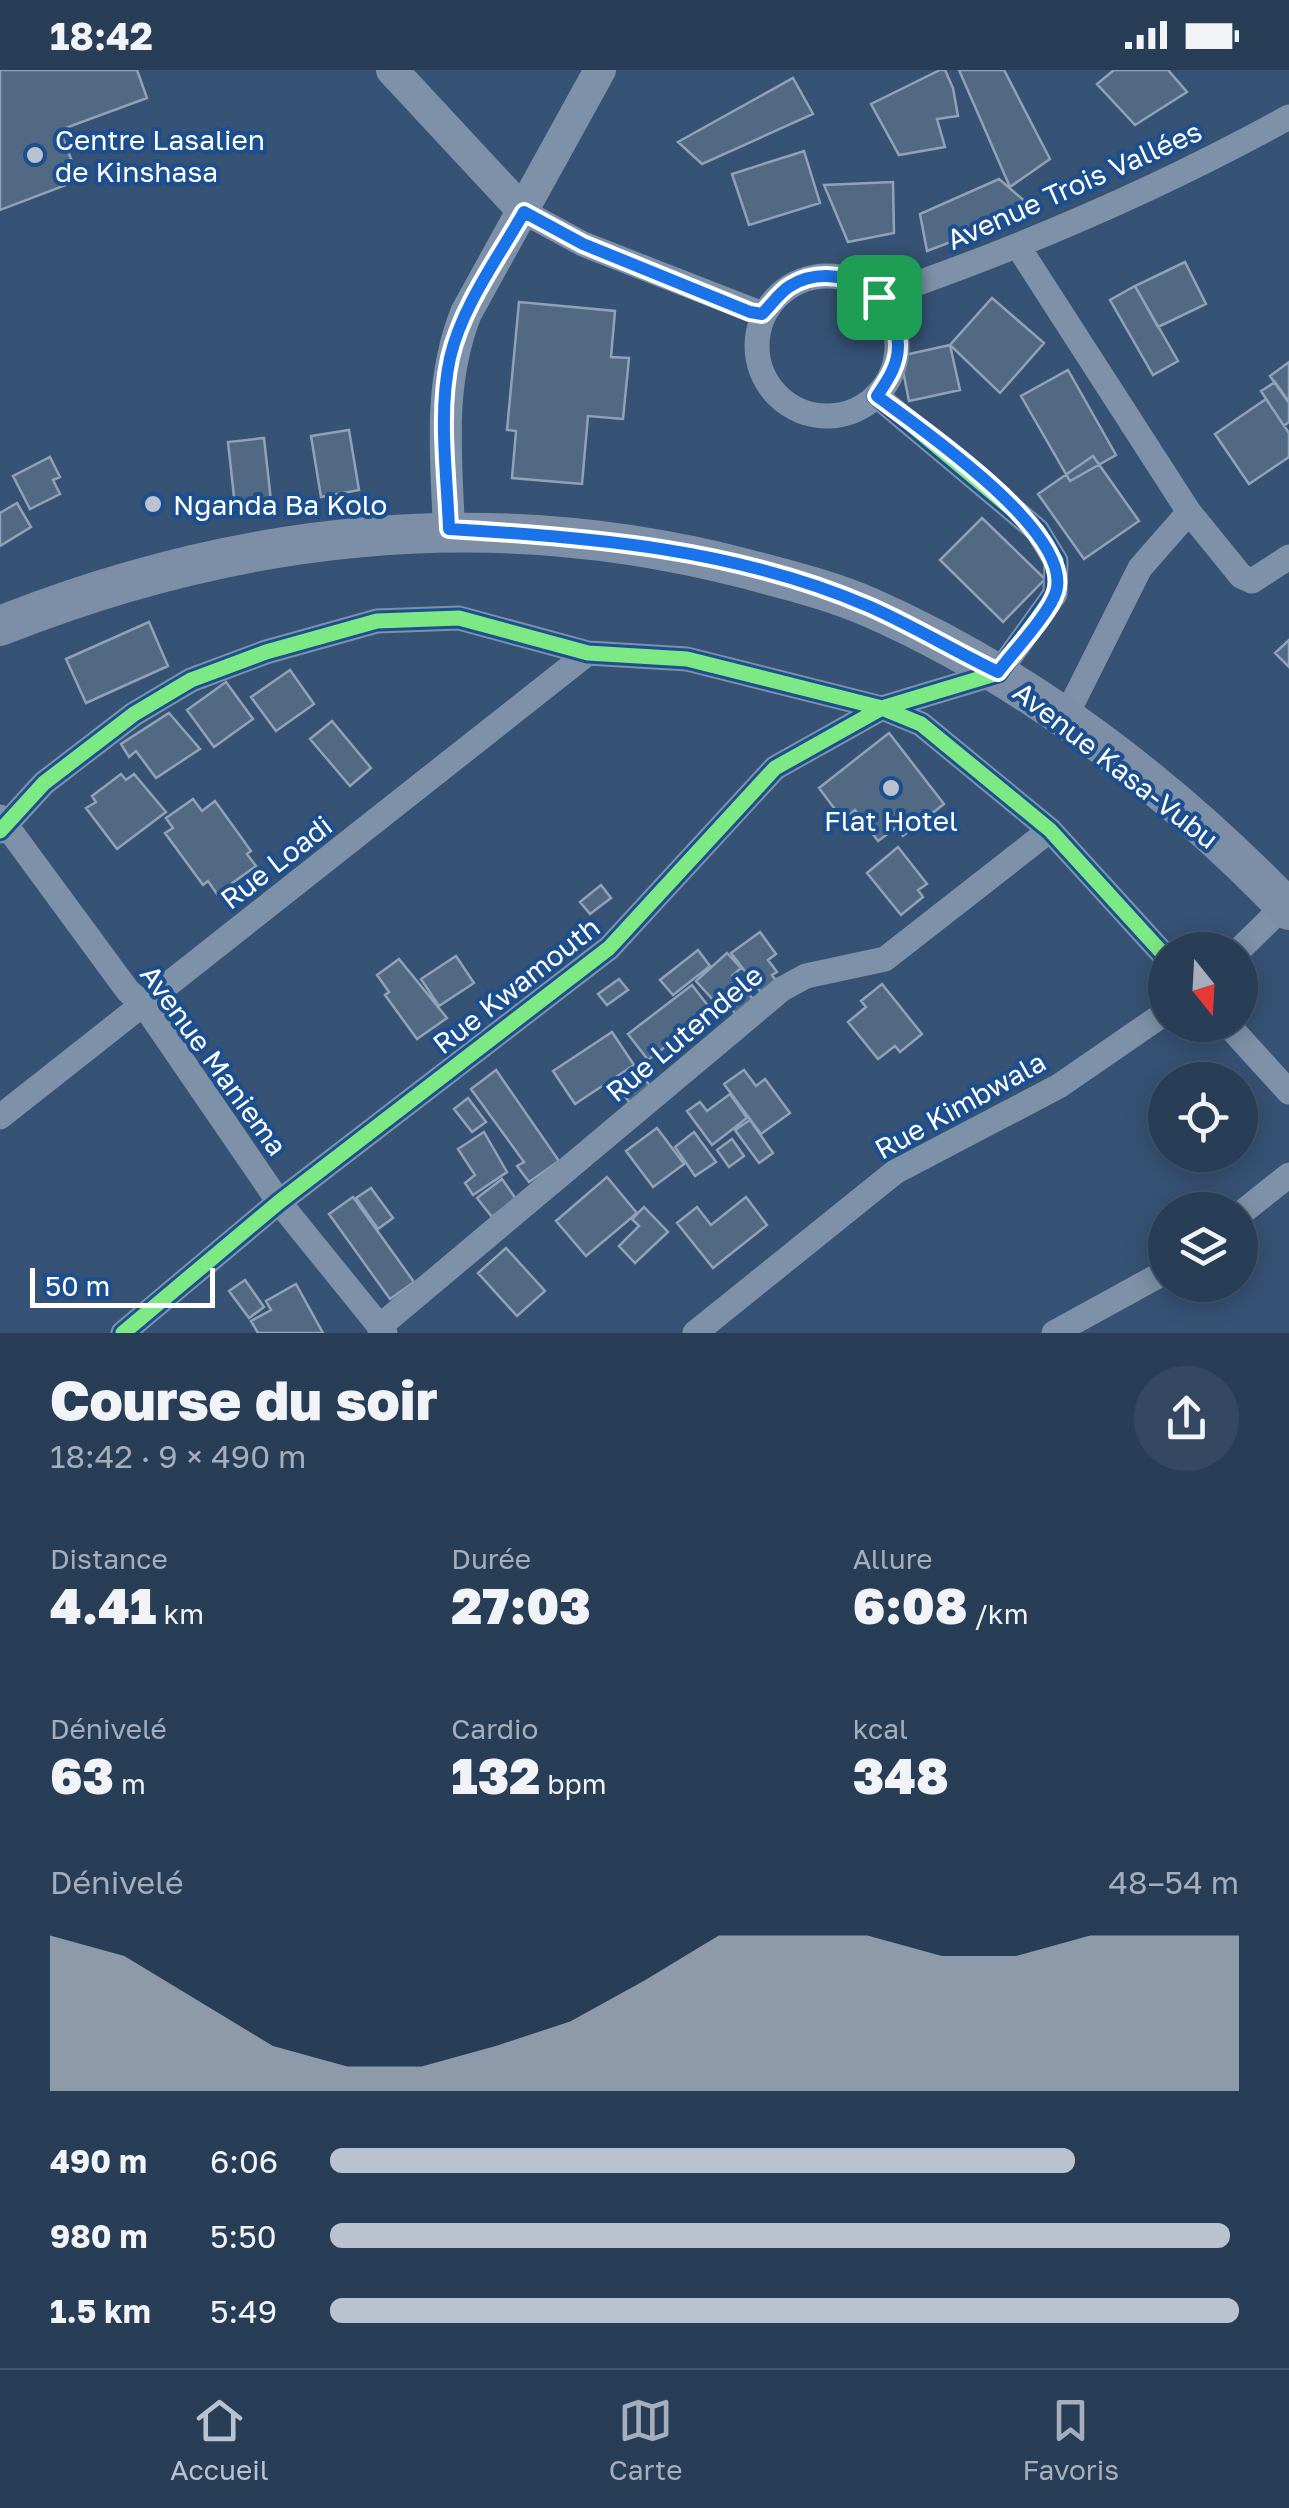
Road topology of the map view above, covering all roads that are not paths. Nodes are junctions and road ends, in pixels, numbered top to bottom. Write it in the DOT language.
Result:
graph roads {
  1 [pos="392,70"];
  2 [pos="600,70"];
  3 [pos="1289,117"];
  4 [pos="524,212"];
  5 [pos="1019,248"];
  6 [pos="879,297"];
  7 [pos="762,314"];
  8 [pos="877,396"];
  9 [pos="1188,512"];
  10 [pos="449,529"];
  11 [pos="1289,557"];
  12 [pos="0,626"];
  13 [pos="588,652"];
  14 [pos="998,672"];
  15 [pos="882,708"];
  16 [pos="1065,718"];
  17 [pos="2,825"];
  18 [pos="1050,830"];
  19 [pos="1287,908"];
  20 [pos="1258,933"];
  21 [pos="1148,937"];
  22 [pos="144,1005"];
  23 [pos="1148,1024"];
  24 [pos="1243,1042"];
  25 [pos="1289,1092"];
  26 [pos="0,1117"];
  27 [pos="1289,1175"];
  28 [pos="1258,1200"];
  29 [pos="279,1202"];
  30 [pos="1148,1281"];
  31 [pos="382,1330"];
  32 [pos="1057,1332"];
  33 [pos="123,1333"];
  34 [pos="695,1333"];
  1 -- 4 [label="street"];
  2 -- 4 [label="street"];
  3 -- 5 [label="street, Avenue Trois Vallées"];
  4 -- 7 [label="street"];
  4 -- 10 [label="street"];
  5 -- 6 [label="street, Avenue Trois Vallées"];
  5 -- 9 [label="street"];
  6 -- 7 [label="street"];
  6 -- 8 [label="street"];
  7 -- 8 [label="street"];
  8 -- 14 [label="street"];
  9 -- 11 [label="street"];
  9 -- 16 [label="street"];
  10 -- 12 [label="main road, Avenue Kasa-Vubu"];
  10 -- 14 [label="main road, Avenue Kasa-Vubu"];
  13 -- 15 [label="street"];
  13 -- 17 [label="street"];
  13 -- 22 [label="street, Rue Loadi"];
  14 -- 15 [label="street, Rue Kwamouth"];
  14 -- 16 [label="main road, Avenue Kasa-Vubu"];
  15 -- 18 [label="street"];
  15 -- 29 [label="street, Rue Kwamouth"];
  16 -- 19 [label="main road, Avenue Kasa-Vubu"];
  17 -- 22 [label="street, Avenue Maniema"];
  18 -- 21 [label="street"];
  18 -- 31 [label="street, Rue Lutendele"];
  19 -- 20 [label="street"];
  22 -- 26 [label="street, Rue Loadi"];
  22 -- 29 [label="street, Avenue Maniema"];
  23 -- 34 [label="street, Rue Kimbwala"];
  24 -- 25 [label="street"];
  27 -- 28 [label="street"];
  29 -- 31 [label="street, Avenue Maniema"];
  29 -- 33 [label="street, Rue Kwamouth"];
  30 -- 32 [label="street"];
}
